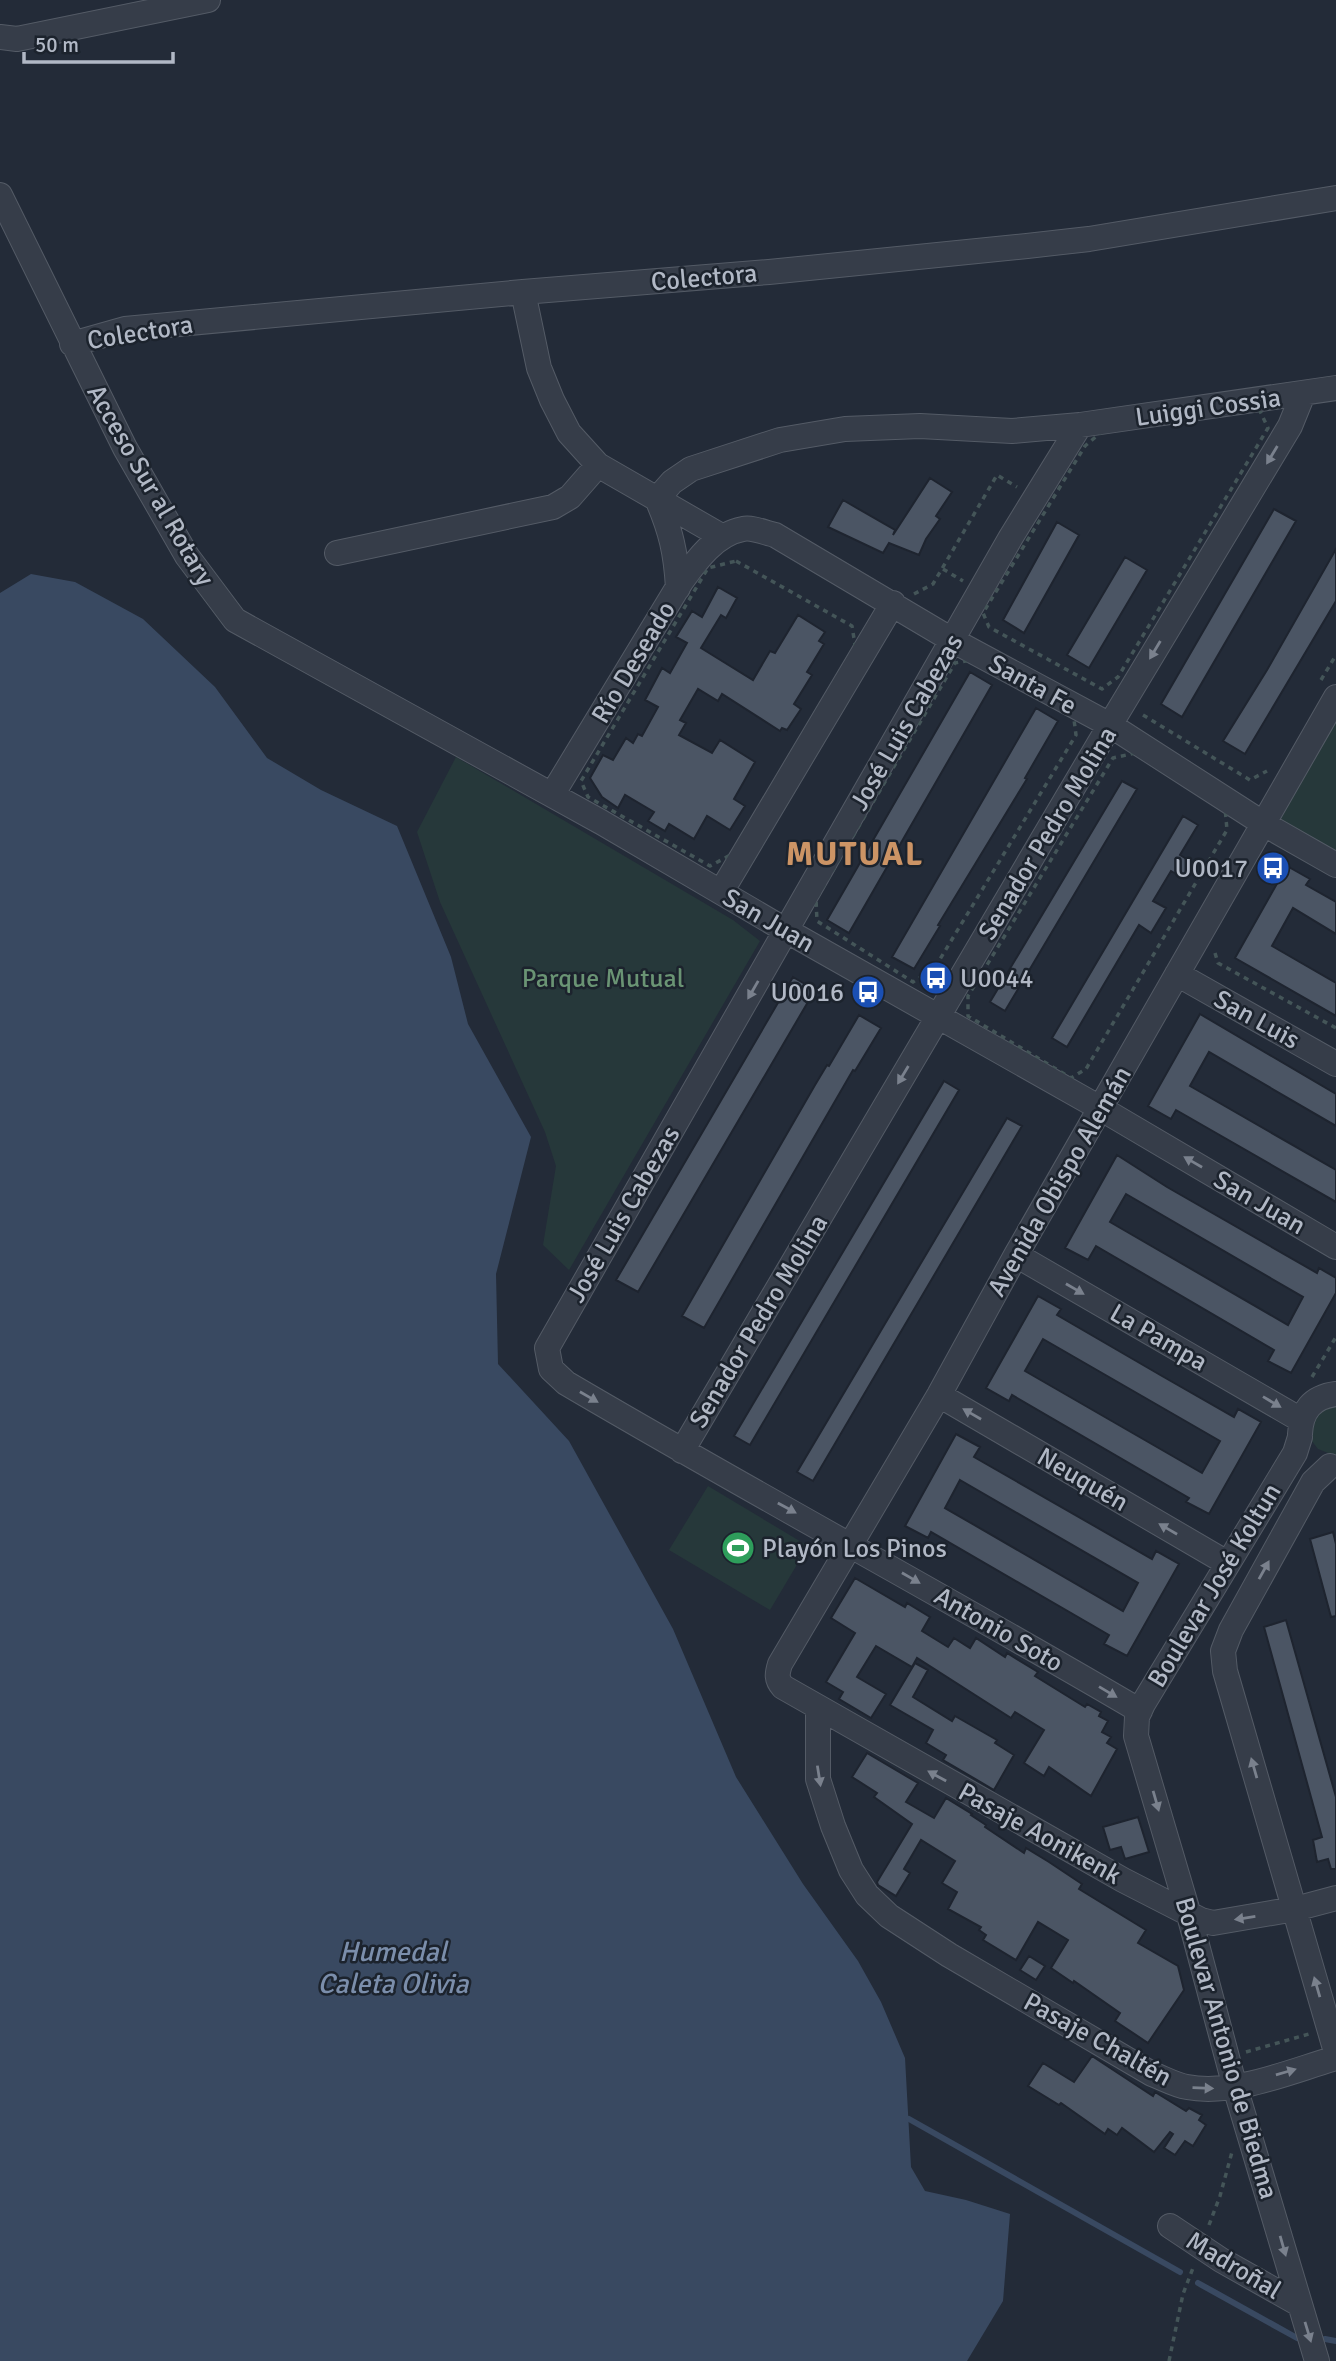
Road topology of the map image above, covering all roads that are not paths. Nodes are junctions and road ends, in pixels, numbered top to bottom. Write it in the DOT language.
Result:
graph roads {
  1 [pos="208,0"];
  2 [pos="2,38"];
  3 [pos="0,195"];
  4 [pos="1336,198"];
  5 [pos="523,292"];
  6 [pos="72,344"];
  7 [pos="1336,388"];
  8 [pos="1303,394"];
  9 [pos="1080,425"];
  10 [pos="598,466"];
  11 [pos="657,499"];
  12 [pos="723,537"];
  13 [pos="337,553"];
  14 [pos="678,588"];
  15 [pos="903,598"];
  16 [pos="235,620"];
  17 [pos="952,639"];
  18 [pos="1327,690"];
  19 [pos="1110,725"];
  20 [pos="552,795"];
  21 [pos="1264,824"];
  22 [pos="1336,865"];
  23 [pos="722,892"];
  24 [pos="787,931"];
  25 [pos="1177,974"];
  26 [pos="938,1016"];
  27 [pos="1336,1064"];
  28 [pos="1100,1108"];
  29 [pos="1336,1247"];
  30 [pos="1016,1255"];
  31 [pos="547,1348"];
  32 [pos="1336,1378"];
  33 [pos="1321,1392"];
  34 [pos="939,1395"];
  35 [pos="1301,1428"];
  36 [pos="682,1451"];
  37 [pos="1333,1466"];
  38 [pos="852,1544"];
  39 [pos="1227,1563"];
  40 [pos="780,1664"];
  41 [pos="818,1708"];
  42 [pos="1140,1711"];
  43 [pos="1136,1735"];
  44 [pos="1336,1899"];
  45 [pos="1295,1909"];
  46 [pos="1189,1915"];
  47 [pos="1336,2052"];
  48 [pos="1336,2058"];
  49 [pos="1235,2087"];
  50 [pos="1170,2225"];
  51 [pos="1299,2304"];
  52 [pos="1317,2361"];
  1 -- 2 [label="street"];
  3 -- 6 [label="street, Acceso Sur al Rotary"];
  4 -- 5 [label="street, Colectora"];
  5 -- 6 [label="street, Colectora"];
  5 -- 10 [label="street"];
  6 -- 16 [label="street, Acceso Sur al Rotary"];
  7 -- 8 [label="street, Luiggi Cossia"];
  8 -- 9 [label="street, Luiggi Cossia"];
  8 -- 19 [label="street, Senador Pedro Molina, one-way"];
  9 -- 11 [label="street, Luiggi Cossia"];
  9 -- 17 [label="street, José Luis Cabezas"];
  10 -- 11 [label="street"];
  10 -- 13 [label="street"];
  11 -- 12 [label="street"];
  11 -- 14 [label="street"];
  12 -- 14 [label="street, Río Deseado"];
  12 -- 15 [label="street, Santa Fe"];
  14 -- 20 [label="street, Río Deseado"];
  15 -- 17 [label="street, Santa Fe"];
  15 -- 23 [label="street"];
  16 -- 20 [label="street, San Juan"];
  17 -- 19 [label="street, Santa Fe"];
  17 -- 24 [label="street, José Luis Cabezas"];
  18 -- 21 [label="street, Avenida Obispo Alemán"];
  19 -- 21 [label="street, Santa Fe"];
  19 -- 26 [label="street, Senador Pedro Molina"];
  20 -- 23 [label="street, San Juan"];
  21 -- 22 [label="street, Santa Fe"];
  21 -- 25 [label="street, Avenida Obispo Alemán"];
  23 -- 24 [label="street, San Juan"];
  24 -- 26 [label="street, San Juan"];
  24 -- 31 [label="street, José Luis Cabezas, one-way"];
  25 -- 27 [label="street, San Luis"];
  25 -- 28 [label="street, Avenida Obispo Alemán"];
  26 -- 28 [label="street, San Juan"];
  26 -- 36 [label="street, Senador Pedro Molina, one-way"];
  29 -- 28 [label="street, San Juan, one-way"];
  28 -- 30 [label="street, Avenida Obispo Alemán"];
  30 -- 34 [label="street, Avenida Obispo Alemán"];
  30 -- 35 [label="street, La Pampa, one-way"];
  31 -- 36 [label="street, Antonio Soto, one-way"];
  32 -- 33 [label="street"];
  33 -- 35 [label="street, Boulevar José Koltun"];
  34 -- 38 [label="street, Avenida Obispo Alemán"];
  39 -- 34 [label="street, Neuquén, one-way"];
  35 -- 37 [label="street"];
  35 -- 39 [label="street, Boulevar José Koltun"];
  36 -- 38 [label="street, Antonio Soto, one-way"];
  45 -- 37 [label="street, Boulevar José Koltun, one-way"];
  38 -- 40 [label="street, Avenida Obispo Alemán"];
  38 -- 42 [label="street, Antonio Soto, one-way"];
  39 -- 42 [label="street, Boulevar José Koltun"];
  40 -- 41 [label="street, Pasaje Aonikenk"];
  46 -- 41 [label="street, Pasaje Aonikenk, one-way"];
  41 -- 49 [label="street, Pasaje Chaltén, one-way"];
  42 -- 43 [label="street, Boulevar José Koltun"];
  43 -- 46 [label="street, Boulevar Antonio de Biedma, one-way"];
  44 -- 45 [label="street, Pasaje Aonikenk"];
  45 -- 46 [label="street, Pasaje Aonikenk, one-way"];
  47 -- 45 [label="street, one-way"];
  46 -- 49 [label="street, Boulevar Antonio de Biedma"];
  49 -- 48 [label="street, Pasaje Chaltén, one-way"];
  49 -- 51 [label="street, Boulevar Antonio de Biedma, one-way"];
  50 -- 51 [label="street, Madroñal"];
  51 -- 52 [label="street, Boulevar Antonio de Biedma, one-way"];
}
